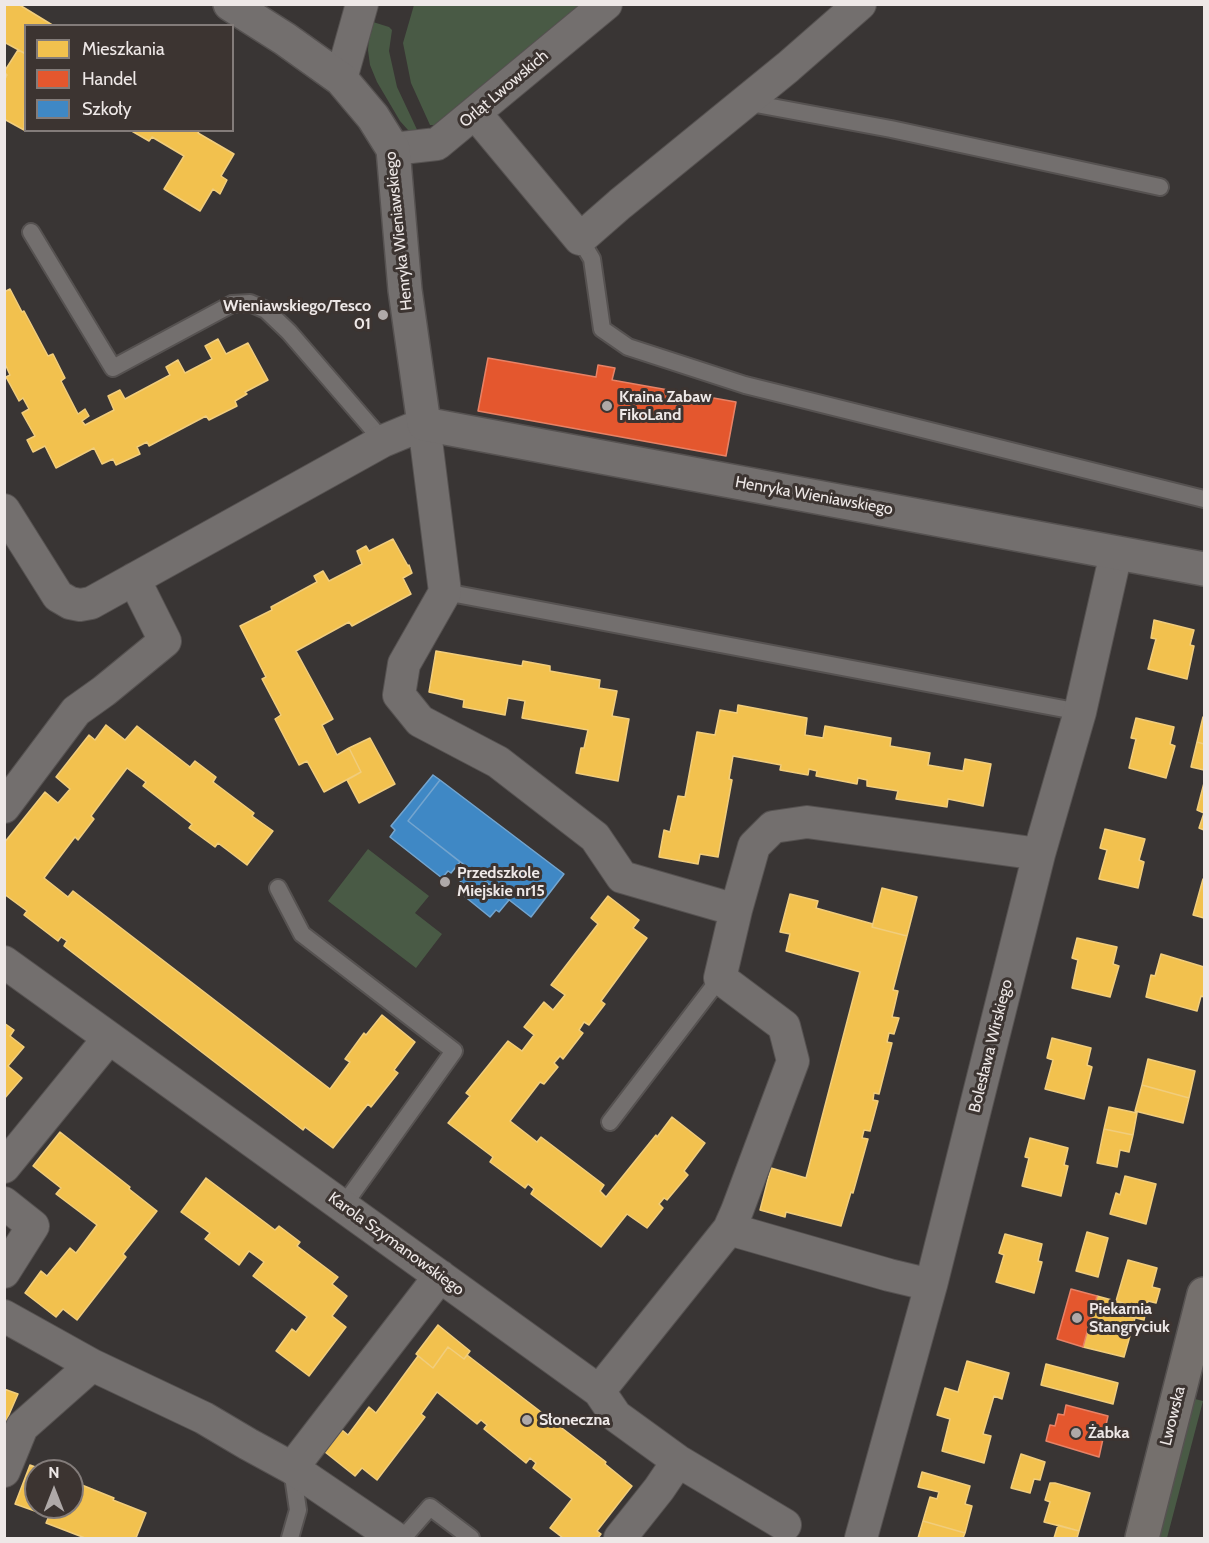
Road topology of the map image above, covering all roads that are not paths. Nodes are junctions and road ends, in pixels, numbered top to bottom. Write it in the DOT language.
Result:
graph roads {
  1 [pos="230,4"];
  2 [pos="362,4"];
  3 [pos="606,4"];
  4 [pos="860,4"];
  5 [pos="341,79"];
  6 [pos="745,102"];
  7 [pos="475,113"];
  8 [pos="393,149"];
  9 [pos="1160,187"];
  10 [pos="31,232"];
  11 [pos="580,239"];
  12 [pos="424,424"];
  13 [pos="383,441"];
  14 [pos="1204,499"];
  15 [pos="4,510"];
  16 [pos="1116,553"];
  17 [pos="1204,569"];
  18 [pos="135,579"];
  19 [pos="445,592"];
  20 [pos="1080,712"];
  21 [pos="4,807"];
  22 [pos="1039,854"];
  23 [pos="278,888"];
  24 [pos="736,909"];
  25 [pos="4,962"];
  26 [pos="720,978"];
  27 [pos="109,1038"];
  28 [pos="610,1122"];
  29 [pos="4,1167"];
  30 [pos="4,1203"];
  31 [pos="343,1206"];
  32 [pos="729,1229"];
  33 [pos="4,1272"];
  34 [pos="440,1276"];
  35 [pos="931,1285"];
  36 [pos="1204,1294"];
  37 [pos="4,1316"];
  38 [pos="92,1365"];
  39 [pos="599,1391"];
  40 [pos="678,1461"];
  41 [pos="292,1468"];
  42 [pos="4,1471"];
  43 [pos="785,1525"];
  44 [pos="290,1539"];
  45 [pos="395,1539"];
  46 [pos="403,1539"];
  47 [pos="471,1539"];
  48 [pos="620,1539"];
  49 [pos="861,1539"];
  50 [pos="1142,1539"];
  1 -- 5 [label="street, Henryka Wieniawskiego"];
  2 -- 5 [label="street"];
  3 -- 7 [label="street, Orląt Lwowskich"];
  4 -- 6 [label="street"];
  5 -- 8 [label="street, Henryka Wieniawskiego"];
  6 -- 9 [label="lane"];
  6 -- 11 [label="street"];
  7 -- 8 [label="street, Orląt Lwowskich"];
  7 -- 11 [label="street"];
  8 -- 12 [label="street, Henryka Wieniawskiego"];
  10 -- 13 [label="lane"];
  11 -- 14 [label="lane"];
  12 -- 13 [label="street"];
  12 -- 16 [label="street, Henryka Wieniawskiego"];
  12 -- 19 [label="street"];
  13 -- 18 [label="street"];
  15 -- 18 [label="street"];
  16 -- 17 [label="street, Henryka Wieniawskiego"];
  16 -- 20 [label="street, Bolesława Wirskiego"];
  18 -- 21 [label="street"];
  19 -- 20 [label="lane"];
  19 -- 24 [label="street"];
  20 -- 22 [label="street, Bolesława Wirskiego"];
  22 -- 24 [label="street"];
  22 -- 35 [label="street, Bolesława Wirskiego"];
  23 -- 31 [label="lane"];
  24 -- 26 [label="street"];
  25 -- 27 [label="street, Karola Szymanowskiego"];
  26 -- 28 [label="lane"];
  26 -- 32 [label="street"];
  27 -- 29 [label="street"];
  27 -- 31 [label="street, Karola Szymanowskiego"];
  30 -- 33 [label="street"];
  31 -- 34 [label="street, Karola Szymanowskiego"];
  32 -- 35 [label="street"];
  32 -- 39 [label="street"];
  34 -- 39 [label="street, Karola Szymanowskiego"];
  34 -- 41 [label="street"];
  35 -- 49 [label="street, Bolesława Wirskiego"];
  36 -- 50 [label="main road, Lwowska"];
  37 -- 38 [label="street"];
  38 -- 41 [label="street"];
  38 -- 42 [label="street"];
  39 -- 40 [label="street, Karola Szymanowskiego"];
  40 -- 43 [label="street, Karola Szymanowskiego"];
  40 -- 48 [label="street"];
  41 -- 44 [label="lane"];
  41 -- 45 [label="street"];
  46 -- 47 [label="lane"];
}
